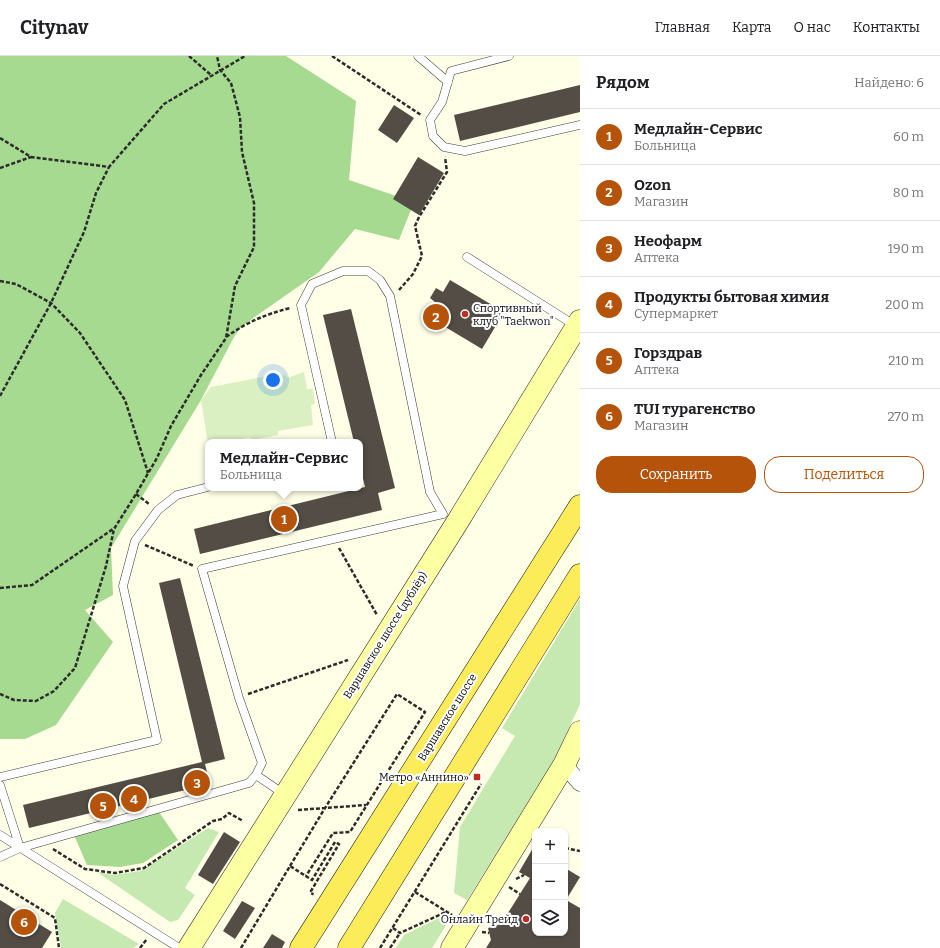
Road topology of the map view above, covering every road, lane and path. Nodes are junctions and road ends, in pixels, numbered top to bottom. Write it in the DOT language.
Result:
graph roads {
  1 [pos="189,56"];
  2 [pos="217,56"];
  3 [pos="245,56"];
  4 [pos="332,56"];
  5 [pos="418,56"];
  6 [pos="509,56"];
  7 [pos="220,70"];
  8 [pos="211,75"];
  9 [pos="448,82"];
  10 [pos="430,120"];
  11 [pos="580,125"];
  12 [pos="0,138"];
  13 [pos="444,147"];
  14 [pos="30,157"];
  15 [pos="109,167"];
  16 [pos="0,168"];
  17 [pos="467,257"];
  18 [pos="0,281"];
  19 [pos="390,296"];
  20 [pos="51,303"];
  21 [pos="300,305"];
  22 [pos="578,324"];
  23 [pos="226,338"];
  24 [pos="0,396"];
  25 [pos="331,439"];
  26 [pos="148,473"];
  27 [pos="205,488"];
  28 [pos="136,494"];
  29 [pos="580,506"];
  30 [pos="158,510"];
  31 [pos="451,518"];
  32 [pos="114,529"];
  33 [pos="335,540"];
  34 [pos="135,541"];
  35 [pos="202,569"];
  36 [pos="580,575"];
  37 [pos="0,588"];
  38 [pos="377,615"];
  39 [pos="348,660"];
  40 [pos="0,694"];
  41 [pos="239,698"];
  42 [pos="580,732"];
  43 [pos="564,765"];
  44 [pos="256,775"];
  45 [pos="0,777"];
  46 [pos="580,783"];
  47 [pos="481,784"];
  48 [pos="0,785"];
  49 [pos="280,803"];
  50 [pos="367,805"];
  51 [pos="325,808"];
  52 [pos="243,821"];
  53 [pos="0,835"];
  54 [pos="40,842"];
  55 [pos="20,848"];
  56 [pos="568,849"];
  57 [pos="580,851"];
  58 [pos="0,857"];
  59 [pos="290,866"];
  60 [pos="306,876"];
  61 [pos="0,884"];
  62 [pos="505,885"];
  63 [pos="415,892"];
  64 [pos="520,894"];
  65 [pos="310,898"];
  66 [pos="446,912"];
  67 [pos="466,924"];
  68 [pos="393,928"];
  69 [pos="400,933"];
  70 [pos="59,948"];
  71 [pos="179,948"];
  72 [pos="189,948"];
  73 [pos="241,948"];
  74 [pos="301,948"];
  75 [pos="349,948"];
  76 [pos="380,948"];
  77 [pos="390,948"];
  78 [pos="452,948"];
  1 -- 8 [label="path"];
  2 -- 7 [label="path"];
  3 -- 7 [label="path"];
  4 -- 10 [label="path"];
  5 -- 9 [label="lane"];
  6 -- 9 [label="lane"];
  7 -- 8 [label="path"];
  7 -- 23 [label="path"];
  8 -- 15 [label="path"];
  9 -- 10 [label="lane"];
  10 -- 13 [label="lane"];
  11 -- 13 [label="lane"];
  12 -- 14 [label="path"];
  13 -- 19 [label="path"];
  14 -- 15 [label="path"];
  14 -- 16 [label="path"];
  15 -- 20 [label="path"];
  17 -- 22 [label="lane"];
  18 -- 20 [label="path"];
  19 -- 21 [label="lane"];
  19 -- 31 [label="lane"];
  20 -- 24 [label="path"];
  20 -- 26 [label="path"];
  21 -- 23 [label="path"];
  21 -- 25 [label="lane"];
  22 -- 31 [label="main road, Варшавское шоссе (дублёр)"];
  23 -- 26 [label="path"];
  26 -- 28 [label="path"];
  27 -- 30 [label="lane"];
  28 -- 30 [label="path"];
  28 -- 32 [label="path"];
  29 -- 74 [label="main road, Варшавское шоссе"];
  30 -- 34 [label="lane"];
  31 -- 33 [label="lane"];
  31 -- 49 [label="main road, Варшавское шоссе (дублёр)"];
  32 -- 37 [label="path"];
  32 -- 40 [label="path"];
  33 -- 35 [label="lane"];
  33 -- 38 [label="path"];
  34 -- 35 [label="path"];
  34 -- 45 [label="lane"];
  35 -- 41 [label="lane"];
  36 -- 75 [label="main road"];
  39 -- 41 [label="path"];
  41 -- 44 [label="lane"];
  42 -- 43 [label="main road"];
  43 -- 46 [label="street"];
  43 -- 67 [label="main road"];
  44 -- 49 [label="lane"];
  44 -- 54 [label="lane"];
  47 -- 63 [label="path"];
  48 -- 55 [label="lane"];
  49 -- 51 [label="path"];
  49 -- 72 [label="main road, Варшавское шоссе (дублёр)"];
  50 -- 51 [label="path"];
  50 -- 51 [label="path"];
  50 -- 60 [label="path"];
  51 -- 59 [label="path"];
  52 -- 54 [label="path"];
  53 -- 55 [label="lane"];
  54 -- 55 [label="lane"];
  55 -- 58 [label="lane"];
  55 -- 71 [label="lane"];
  56 -- 57 [label="path"];
  59 -- 60 [label="path"];
  59 -- 73 [label="path"];
  60 -- 65 [label="path"];
  61 -- 70 [label="path"];
  62 -- 64 [label="path"];
  63 -- 66 [label="path"];
  63 -- 68 [label="path"];
  66 -- 67 [label="path"];
  66 -- 69 [label="path"];
  67 -- 78 [label="main road"];
  68 -- 69 [label="path"];
  68 -- 76 [label="path"];
  69 -- 77 [label="path"];
}
